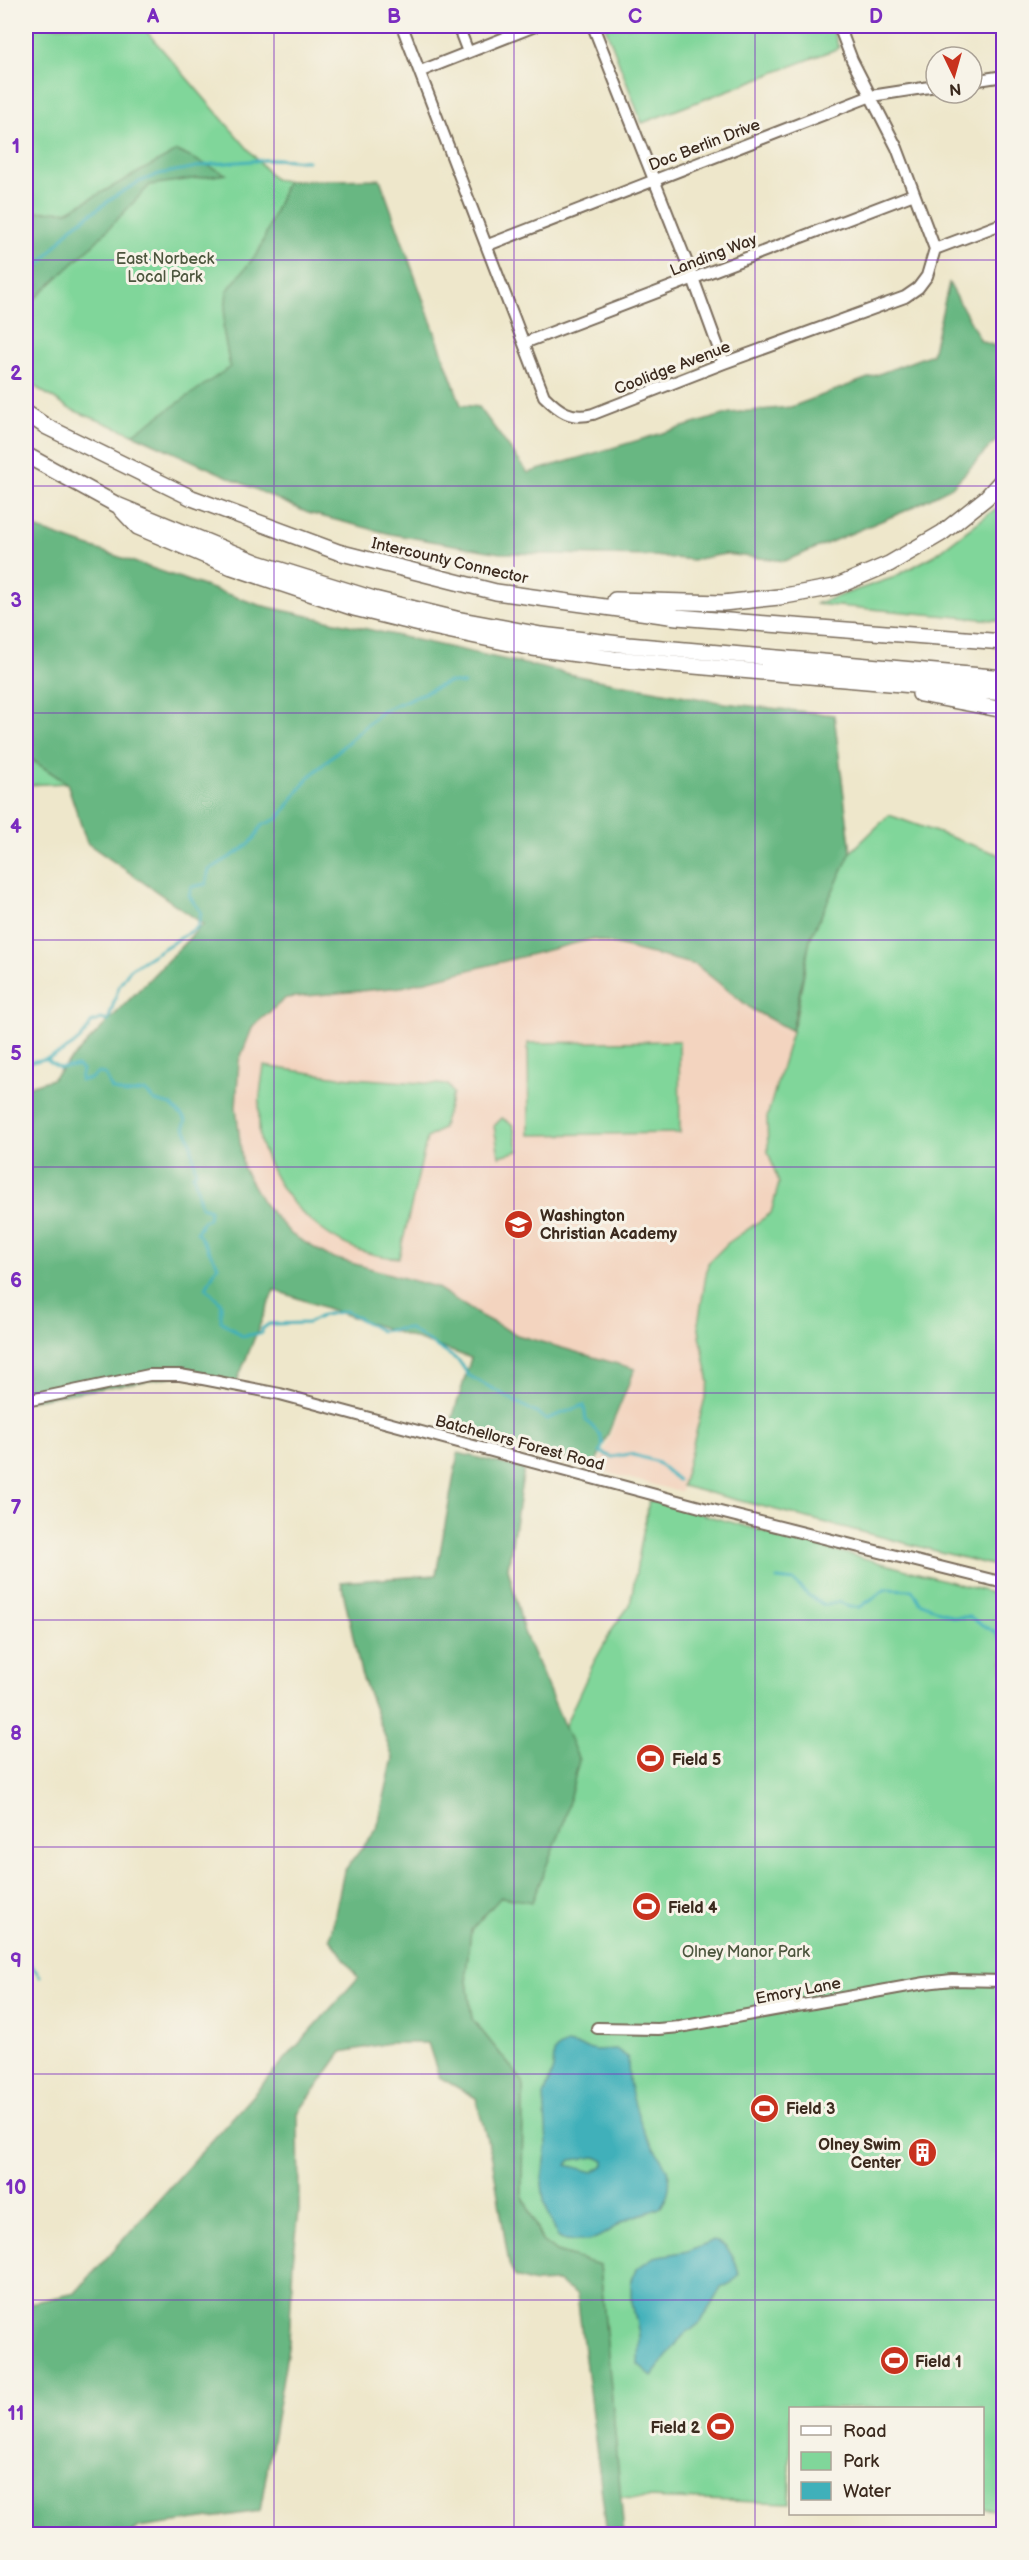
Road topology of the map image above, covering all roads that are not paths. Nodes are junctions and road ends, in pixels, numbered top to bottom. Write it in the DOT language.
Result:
graph roads {
  1 [pos="402,26"];
  2 [pos="458,26"];
  3 [pos="535,26"];
  4 [pos="593,26"];
  5 [pos="839,26"];
  6 [pos="468,52"];
  7 [pos="421,72"];
  8 [pos="1004,76"];
  9 [pos="984,79"];
  10 [pos="924,88"];
  11 [pos="871,96"];
  12 [pos="652,180"];
  13 [pos="914,194"];
  14 [pos="1004,223"];
  15 [pos="488,245"];
  16 [pos="935,249"];
  17 [pos="693,278"];
  18 [pos="524,343"];
  19 [pos="724,363"];
  20 [pos="26,413"];
  21 [pos="26,455"];
  22 [pos="1004,478"];
  23 [pos="117,505"];
  24 [pos="537,598"];
  25 [pos="1004,642"];
  26 [pos="1004,678"];
  27 [pos="855,680"];
  28 [pos="1004,693"];
  29 [pos="1004,710"];
  30 [pos="26,1401"];
  31 [pos="1004,1583"];
  32 [pos="1004,1981"];
  33 [pos="597,2028"];
  1 -- 7 [label="street, Coolidge Avenue"];
  2 -- 6 [label="street"];
  3 -- 6 [label="street"];
  4 -- 12 [label="street"];
  5 -- 11 [label="street"];
  6 -- 7 [label="street"];
  7 -- 15 [label="street, Coolidge Avenue"];
  8 -- 9 [label="street"];
  10 -- 11 [label="street, Doc Berlin Drive"];
  11 -- 12 [label="street, Doc Berlin Drive"];
  11 -- 13 [label="street"];
  12 -- 15 [label="street, Doc Berlin Drive"];
  12 -- 17 [label="street"];
  13 -- 16 [label="street"];
  13 -- 17 [label="street, Landing Way"];
  14 -- 16 [label="street"];
  15 -- 18 [label="street, Coolidge Avenue"];
  16 -- 19 [label="street, Coolidge Avenue"];
  17 -- 18 [label="street, Landing Way"];
  17 -- 19 [label="street"];
  18 -- 19 [label="street, Coolidge Avenue"];
  20 -- 24 [label="highway, Intercounty Connector"];
  21 -- 23 [label="highway"];
  22 -- 24 [label="highway"];
  23 -- 26 [label="highway"];
  23 -- 27 [label="highway"];
  24 -- 25 [label="highway, Intercounty Connector"];
  27 -- 28 [label="highway"];
  27 -- 29 [label="highway"];
  30 -- 31 [label="street, Batchellors Forest Road"];
  32 -- 33 [label="street, Emory Lane"];
}
